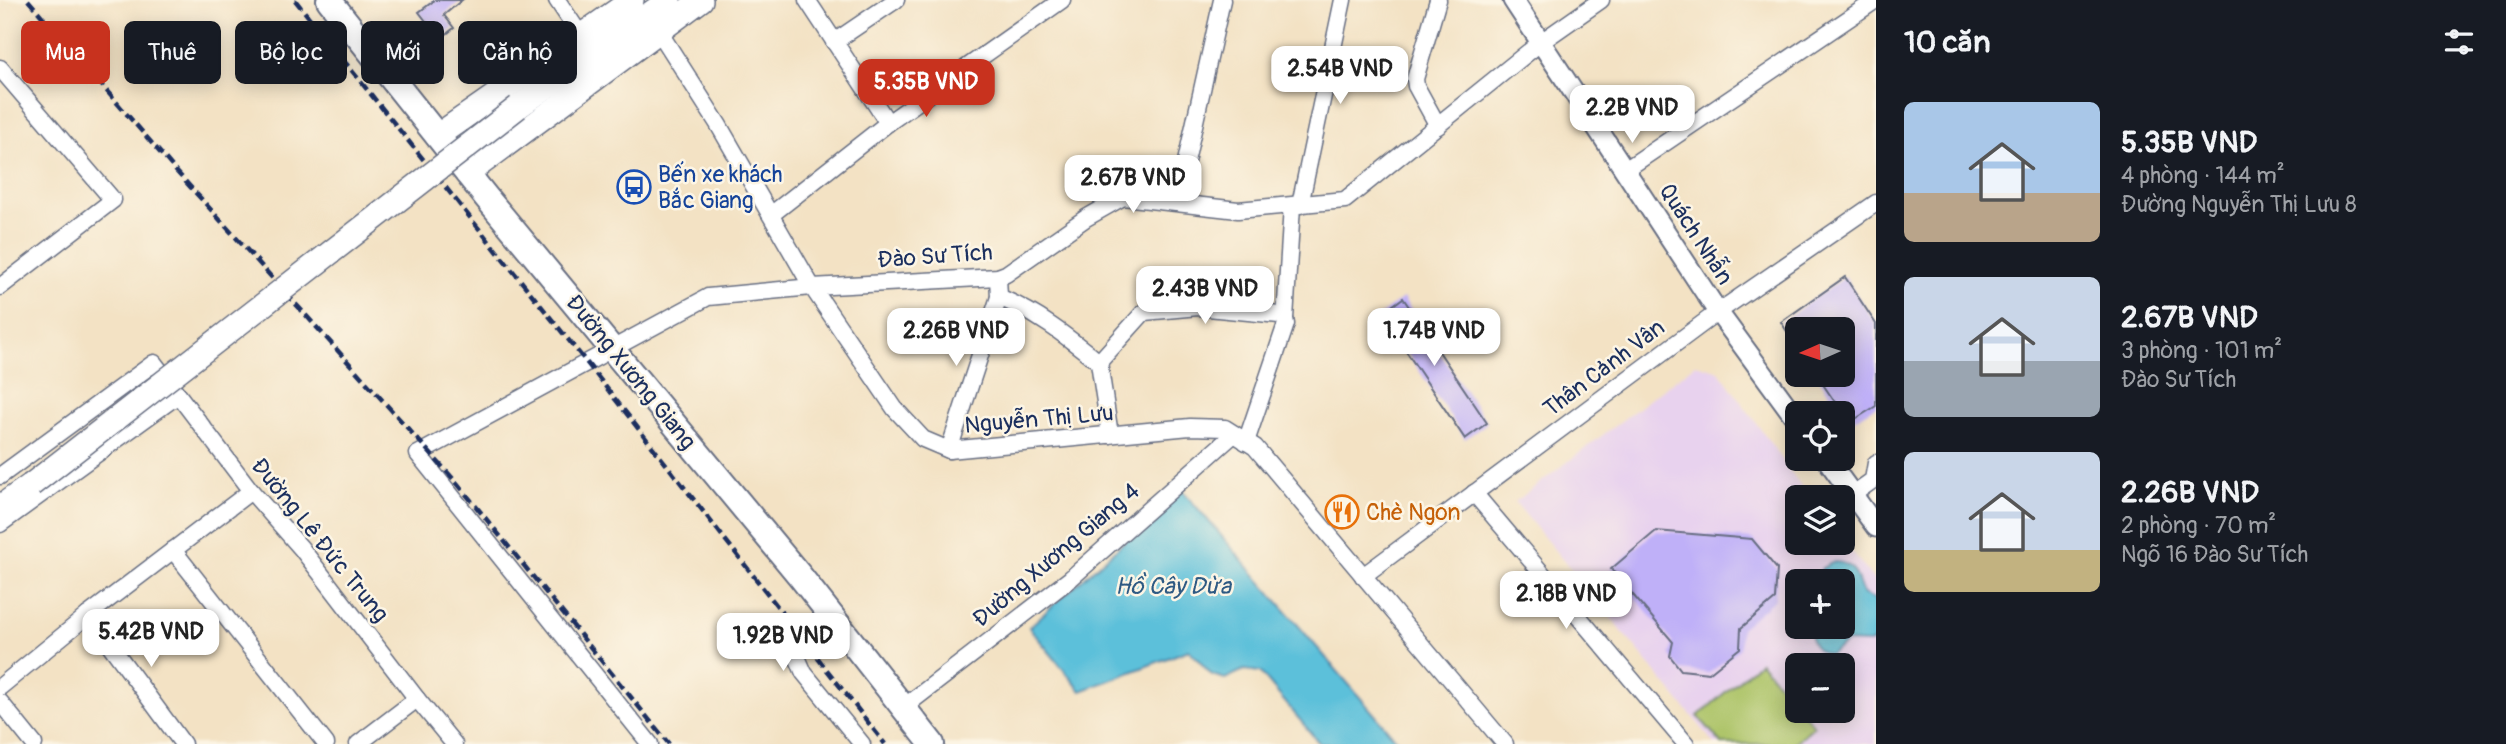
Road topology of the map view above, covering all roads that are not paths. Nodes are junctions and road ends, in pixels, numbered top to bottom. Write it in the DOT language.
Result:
graph roads {
  1 [pos="329,0"];
  2 [pos="557,0"];
  3 [pos="632,0"];
  4 [pos="669,0"];
  5 [pos="701,0"];
  6 [pos="807,0"];
  7 [pos="896,0"];
  8 [pos="1062,0"];
  9 [pos="1222,0"];
  10 [pos="1343,0"];
  11 [pos="1438,0"];
  12 [pos="1513,0"];
  13 [pos="1601,0"];
  14 [pos="1876,0"];
  15 [pos="658,30"];
  16 [pos="581,36"];
  17 [pos="834,42"];
  18 [pos="1541,42"];
  19 [pos="0,68"];
  20 [pos="888,123"];
  21 [pos="1438,126"];
  22 [pos="437,136"];
  23 [pos="1625,170"];
  24 [pos="467,174"];
  25 [pos="1177,202"];
  26 [pos="1876,203"];
  27 [pos="1296,205"];
  28 [pos="772,214"];
  29 [pos="998,277"];
  30 [pos="0,287"];
  31 [pos="812,287"];
  32 [pos="999,297"];
  33 [pos="1718,312"];
  34 [pos="1285,319"];
  35 [pos="612,349"];
  36 [pos="1099,362"];
  37 [pos="178,395"];
  38 [pos="1785,404"];
  39 [pos="1110,435"];
  40 [pos="1240,438"];
  41 [pos="949,450"];
  42 [pos="1876,463"];
  43 [pos="0,476"];
  44 [pos="1875,481"];
  45 [pos="251,491"];
  46 [pos="1855,493"];
  47 [pos="1474,494"];
  48 [pos="1855,499"];
  49 [pos="0,507"];
  50 [pos="0,524"];
  51 [pos="1876,527"];
  52 [pos="173,550"];
  53 [pos="1363,576"];
  54 [pos="88,615"];
  55 [pos="839,626"];
  56 [pos="0,687"];
  57 [pos="417,699"];
  58 [pos="0,702"];
  59 [pos="904,707"];
  60 [pos="34,744"];
  61 [pos="183,744"];
  62 [pos="326,744"];
  63 [pos="358,744"];
  64 [pos="454,744"];
  65 [pos="650,744"];
  66 [pos="862,744"];
  67 [pos="932,744"];
  68 [pos="1505,744"];
  69 [pos="1686,744"];
  1 -- 22 [label="main road, Đường Xương Giang"];
  2 -- 16 [label="street"];
  3 -- 16 [label="main road"];
  4 -- 49 [label="main road, bridge"];
  5 -- 15 [label="main road"];
  6 -- 17 [label="street"];
  7 -- 17 [label="street"];
  8 -- 20 [label="street"];
  9 -- 25 [label="street"];
  10 -- 27 [label="street"];
  11 -- 21 [label="street"];
  12 -- 18 [label="street, Quách Nhẫn"];
  13 -- 18 [label="street, Đào Sư Tích"];
  14 -- 23 [label="street"];
  15 -- 24 [label="main road"];
  15 -- 28 [label="street, Nguyễn Thị Lưu"];
  16 -- 22 [label="main road"];
  17 -- 20 [label="street"];
  18 -- 21 [label="street, Đào Sư Tích"];
  18 -- 23 [label="street, Quách Nhẫn"];
  19 -- 30 [label="street"];
  20 -- 28 [label="street"];
  21 -- 27 [label="street, Đào Sư Tích"];
  22 -- 24 [label="main road, Đường Xương Giang"];
  23 -- 33 [label="street, Quách Nhẫn"];
  24 -- 35 [label="main road, Đường Xương Giang"];
  25 -- 27 [label="street, Đào Sư Tích"];
  25 -- 29 [label="street, Đào Sư Tích"];
  26 -- 33 [label="street, Thân Cảnh Vân"];
  27 -- 34 [label="street"];
  28 -- 31 [label="street, Nguyễn Thị Lưu"];
  29 -- 31 [label="street, Đào Sư Tích"];
  29 -- 32 [label="street"];
  31 -- 35 [label="street, Đào Sư Tích"];
  31 -- 41 [label="street, Nguyễn Thị Lưu"];
  32 -- 36 [label="street"];
  32 -- 41 [label="street"];
  33 -- 38 [label="street, Quách Nhẫn"];
  33 -- 47 [label="street, Thân Cảnh Vân"];
  34 -- 36 [label="street"];
  34 -- 40 [label="street"];
  35 -- 55 [label="main road, Đường Xương Giang"];
  35 -- 65 [label="street, Đào Sư Tích"];
  36 -- 39 [label="street"];
  37 -- 43 [label="street, Đường Lê Đức Trung"];
  37 -- 45 [label="street, Đường Lê Đức Trung"];
  37 -- 50 [label="street"];
  39 -- 40 [label="street, Nguyễn Thị Lưu"];
  39 -- 41 [label="street, Nguyễn Thị Lưu"];
  40 -- 53 [label="street"];
  40 -- 59 [label="street, Đường Xương Giang 4"];
  42 -- 44 [label="street"];
  44 -- 46 [label="street"];
  45 -- 52 [label="street"];
  45 -- 57 [label="street, Đường Lê Đức Trung"];
  47 -- 53 [label="street, Thân Cảnh Vân"];
  47 -- 69 [label="street"];
  48 -- 51 [label="street"];
  52 -- 54 [label="street"];
  52 -- 62 [label="street"];
  53 -- 68 [label="street"];
  54 -- 56 [label="street"];
  54 -- 61 [label="street"];
  55 -- 59 [label="main road, Đường Xương Giang"];
  55 -- 66 [label="street"];
  57 -- 63 [label="street"];
  57 -- 64 [label="street, Đường Lê Đức Trung"];
  58 -- 60 [label="street"];
  59 -- 67 [label="main road, Đường Xương Giang"];
}
